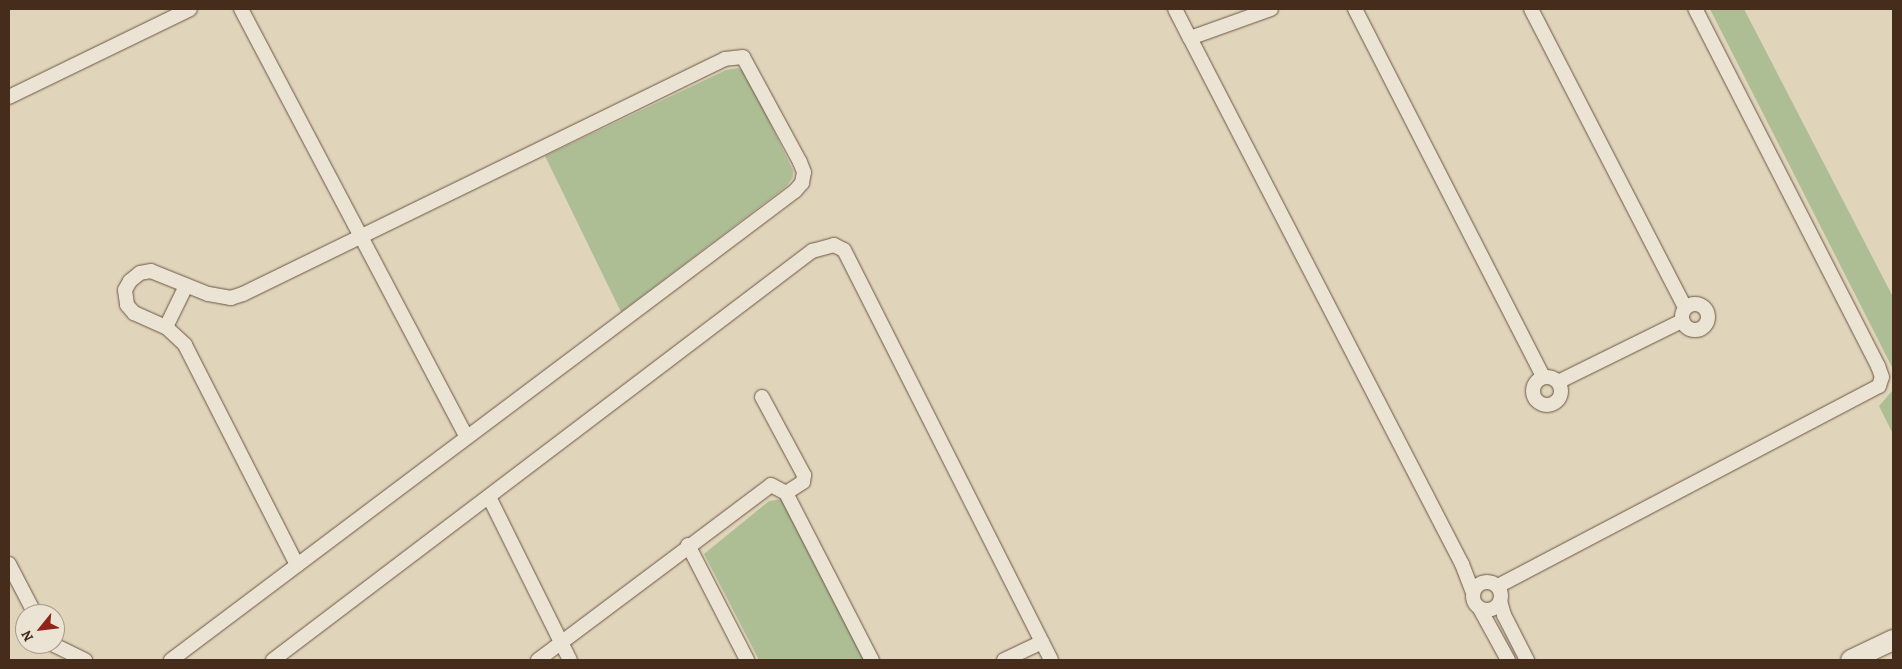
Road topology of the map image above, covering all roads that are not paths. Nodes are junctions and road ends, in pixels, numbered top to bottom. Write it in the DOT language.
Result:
graph roads {
  1 [pos="190,9"];
  2 [pos="241,9"];
  3 [pos="1176,9"];
  4 [pos="1271,9"];
  5 [pos="1355,9"];
  6 [pos="1531,9"];
  7 [pos="1695,9"];
  8 [pos="1190,38"];
  9 [pos="9,98"];
  10 [pos="360,238"];
  11 [pos="186,286"];
  12 [pos="166,327"];
  13 [pos="1543,378"];
  14 [pos="1558,382"];
  15 [pos="762,397"];
  16 [pos="466,436"];
  17 [pos="786,493"];
  18 [pos="489,497"];
  19 [pos="688,545"];
  20 [pos="9,564"];
  21 [pos="1462,564"];
  22 [pos="297,565"];
  23 [pos="1492,584"];
  24 [pos="1473,592"];
  25 [pos="1500,601"];
  26 [pos="30,604"];
  27 [pos="1480,609"];
  28 [pos="1893,640"];
  29 [pos="1042,642"];
  30 [pos="561,643"];
  31 [pos="65,651"];
  32 [pos="85,660"];
  33 [pos="171,660"];
  34 [pos="273,660"];
  35 [pos="538,660"];
  36 [pos="570,660"];
  37 [pos="747,660"];
  38 [pos="872,660"];
  39 [pos="1004,660"];
  40 [pos="1051,660"];
  41 [pos="1508,660"];
  42 [pos="1527,660"];
  43 [pos="1851,660"];
  1 -- 9 [label="street"];
  2 -- 10 [label="street"];
  3 -- 8 [label="street"];
  4 -- 8 [label="street"];
  5 -- 13 [label="street"];
  6 -- 14 [label="street"];
  7 -- 23 [label="street"];
  8 -- 21 [label="street"];
  10 -- 11 [label="street"];
  10 -- 16 [label="street"];
  10 -- 16 [label="street"];
  11 -- 12 [label="street"];
  11 -- 12 [label="street"];
  12 -- 22 [label="street"];
  13 -- 14 [label="street"];
  13 -- 14 [label="street"];
  15 -- 17 [label="street"];
  16 -- 22 [label="street"];
  17 -- 19 [label="street"];
  17 -- 38 [label="street"];
  18 -- 29 [label="street"];
  18 -- 30 [label="street"];
  18 -- 34 [label="street"];
  19 -- 30 [label="street"];
  19 -- 37 [label="street"];
  20 -- 26 [label="street"];
  21 -- 23 [label="street"];
  21 -- 24 [label="street"];
  22 -- 33 [label="street"];
  23 -- 24 [label="street"];
  23 -- 25 [label="street"];
  24 -- 27 [label="street"];
  25 -- 27 [label="street"];
  25 -- 42 [label="street"];
  27 -- 41 [label="street"];
  28 -- 43 [label="main road"];
  29 -- 39 [label="street"];
  29 -- 40 [label="street"];
  30 -- 35 [label="street"];
  30 -- 36 [label="street"];
  31 -- 32 [label="street"];
}
